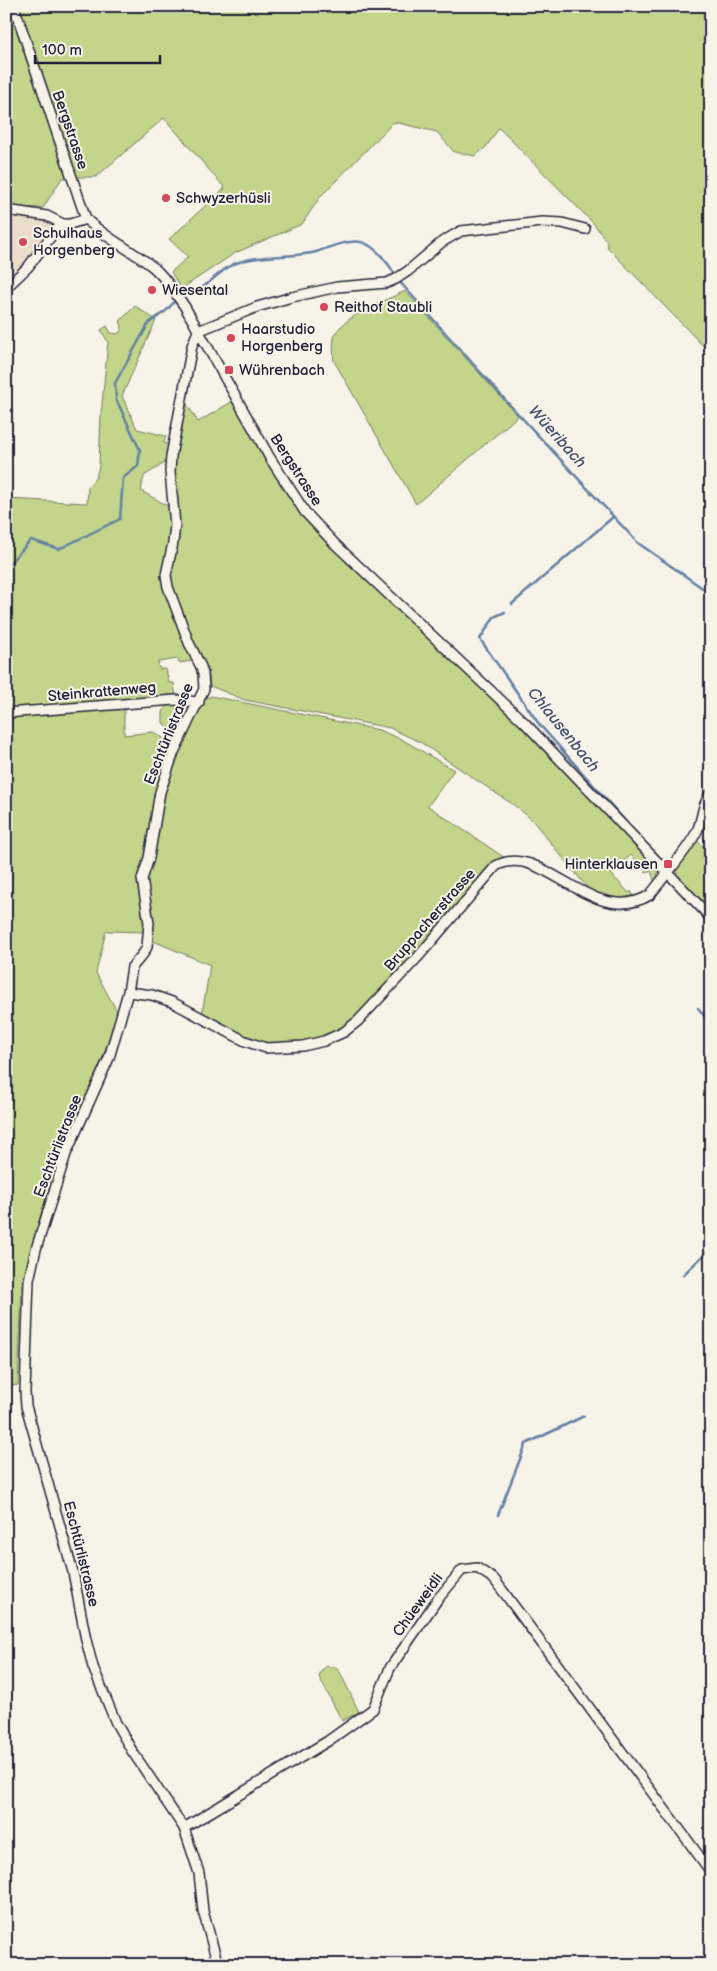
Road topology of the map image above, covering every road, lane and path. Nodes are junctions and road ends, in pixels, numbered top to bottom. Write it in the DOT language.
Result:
graph roads {
  1 [pos="14,6"];
  2 [pos="6,210"];
  3 [pos="86,219"];
  4 [pos="62,224"];
  5 [pos="586,229"];
  6 [pos="6,288"];
  7 [pos="198,331"];
  8 [pos="199,702"];
  9 [pos="6,713"];
  10 [pos="711,794"];
  11 [pos="668,872"];
  12 [pos="711,918"];
  13 [pos="128,992"];
  14 [pos="184,1828"];
  15 [pos="711,1872"];
  16 [pos="218,1965"];
  1 -- 3 [label="street, Bergstrasse"];
  2 -- 4 [label="street"];
  3 -- 4 [label="street"];
  3 -- 7 [label="street, Bergstrasse"];
  4 -- 6 [label="street"];
  5 -- 7 [label="street"];
  7 -- 8 [label="street, Eschtürlistrasse"];
  7 -- 11 [label="street, Bergstrasse"];
  8 -- 9 [label="street, Steinkrattenweg"];
  8 -- 13 [label="street, Eschtürlistrasse"];
  10 -- 11 [label="street, Bruppacherstrasse"];
  11 -- 12 [label="street, Bergstrasse"];
  11 -- 13 [label="street, Bruppacherstrasse"];
  13 -- 14 [label="street, Eschtürlistrasse"];
  14 -- 15 [label="street, Chüeweidli"];
  14 -- 16 [label="street, Eschtürlistrasse"];
}
